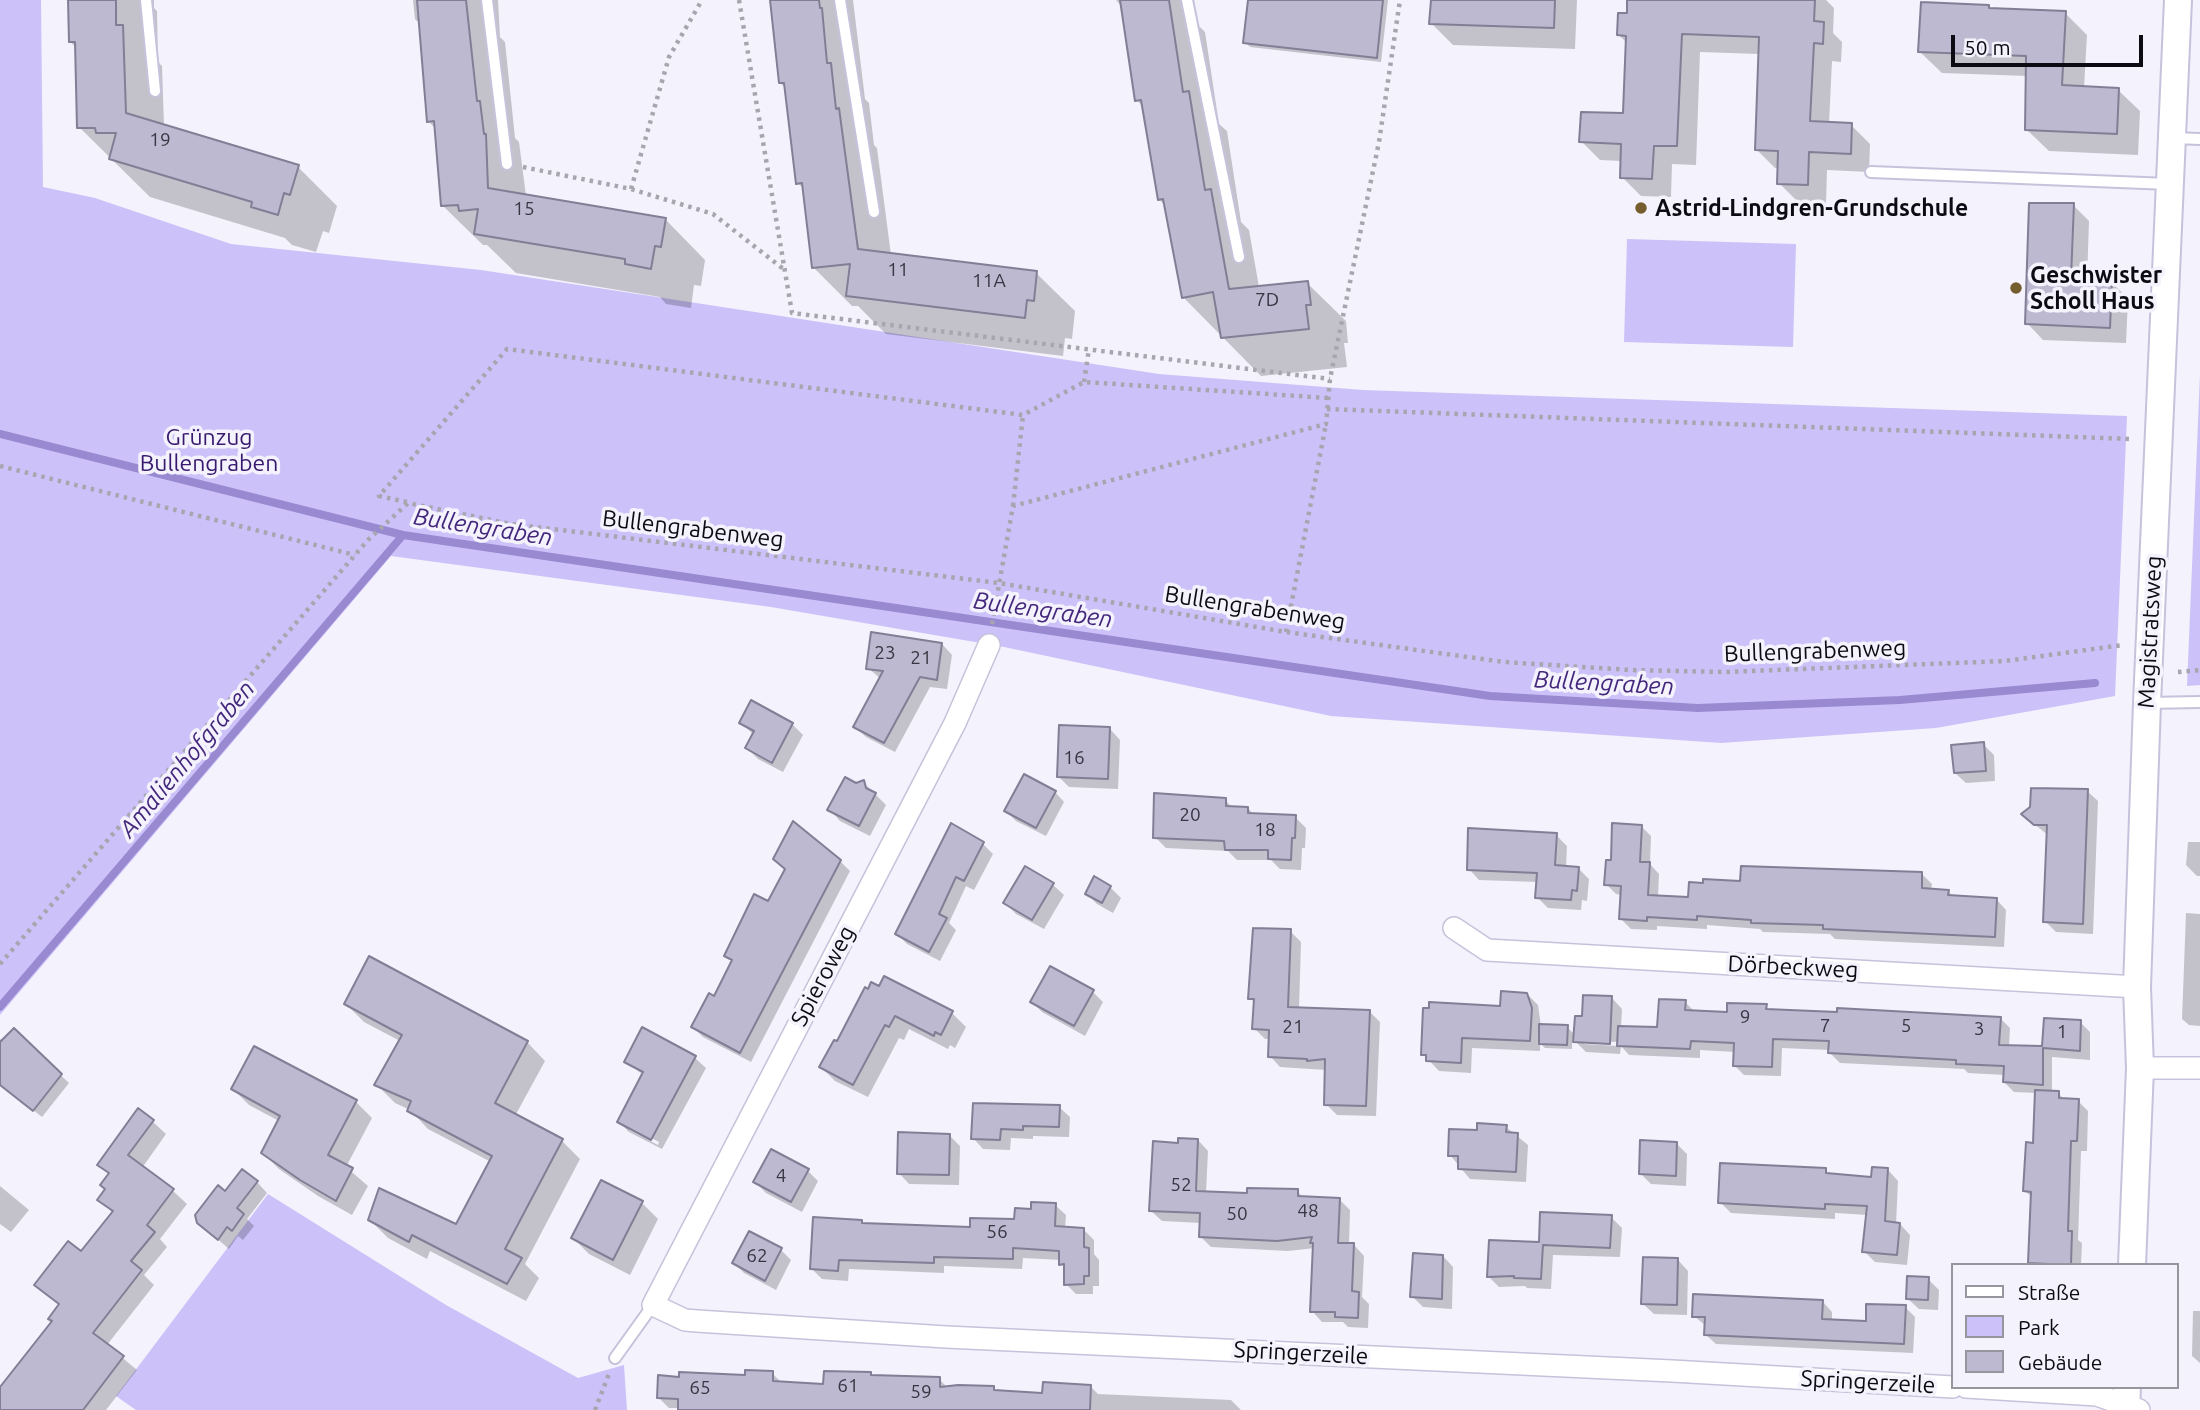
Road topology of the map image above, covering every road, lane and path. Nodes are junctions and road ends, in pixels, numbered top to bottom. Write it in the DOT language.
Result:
graph roads {
  1 [pos="146,0"];
  2 [pos="487,0"];
  3 [pos="702,0"];
  4 [pos="739,0"];
  5 [pos="840,0"];
  6 [pos="1187,0"];
  7 [pos="1400,0"];
  8 [pos="2178,0"];
  9 [pos="155,91"];
  10 [pos="2172,138"];
  11 [pos="2200,139"];
  12 [pos="507,164"];
  13 [pos="1871,172"];
  14 [pos="2170,184"];
  15 [pos="631,189"];
  16 [pos="874,212"];
  17 [pos="1239,257"];
  18 [pos="787,272"];
  19 [pos="1089,349"];
  20 [pos="1330,379"];
  21 [pos="1084,382"];
  22 [pos="1328,398"];
  23 [pos="1327,410"];
  24 [pos="1023,415"];
  25 [pos="1326,424"];
  26 [pos="2131,439"];
  27 [pos="0,466"];
  28 [pos="408,503"];
  29 [pos="1013,506"];
  30 [pos="355,555"];
  31 [pos="999,583"];
  32 [pos="1286,632"];
  33 [pos="989,645"];
  34 [pos="2123,645"];
  35 [pos="2200,670"];
  36 [pos="2178,672"];
  37 [pos="2200,702"];
  38 [pos="2147,703"];
  39 [pos="1454,928"];
  40 [pos="0,964"];
  41 [pos="2137,987"];
  42 [pos="2140,1068"];
  43 [pos="2200,1068"];
  44 [pos="2132,1263"];
  45 [pos="653,1305"];
  46 [pos="615,1358"];
  47 [pos="1952,1387"];
  48 [pos="1999,1389"];
  49 [pos="2130,1403"];
  50 [pos="595,1410"];
  1 -- 9 [label="lane"];
  2 -- 12 [label="lane"];
  3 -- 15 [label="path"];
  4 -- 18 [label="path"];
  5 -- 16 [label="lane"];
  6 -- 17 [label="lane"];
  7 -- 20 [label="path"];
  8 -- 10 [label="street, Magistratsweg"];
  10 -- 11 [label="lane"];
  10 -- 14 [label="street, Magistratsweg"];
  12 -- 15 [label="path"];
  13 -- 14 [label="lane"];
  14 -- 38 [label="street, Magistratsweg"];
  15 -- 18 [label="path"];
  18 -- 19 [label="path"];
  19 -- 20 [label="path"];
  19 -- 21 [label="path"];
  20 -- 22 [label="path"];
  21 -- 22 [label="path"];
  21 -- 24 [label="path"];
  22 -- 23 [label="path"];
  23 -- 25 [label="path"];
  23 -- 26 [label="path"];
  24 -- 28 [label="path, Bullengrabenweg"];
  24 -- 29 [label="path"];
  25 -- 29 [label="path"];
  25 -- 32 [label="path"];
  27 -- 30 [label="path"];
  28 -- 30 [label="path"];
  28 -- 31 [label="path, Bullengrabenweg"];
  29 -- 31 [label="path"];
  30 -- 40 [label="path"];
  31 -- 32 [label="path, Bullengrabenweg"];
  31 -- 33 [label="path"];
  32 -- 34 [label="path, Bullengrabenweg"];
  33 -- 45 [label="street, Spieroweg"];
  35 -- 36 [label="path"];
  37 -- 38 [label="lane"];
  38 -- 41 [label="street, Magistratsweg"];
  39 -- 41 [label="street, Dörbeckweg"];
  41 -- 42 [label="street, Magistratsweg"];
  42 -- 43 [label="street"];
  42 -- 44 [label="street, Magistratsweg"];
  45 -- 46 [label="lane"];
  45 -- 47 [label="street, Springerzeile"];
  46 -- 50 [label="path"];
  48 -- 49 [label="street, Springerzeile"];
}
